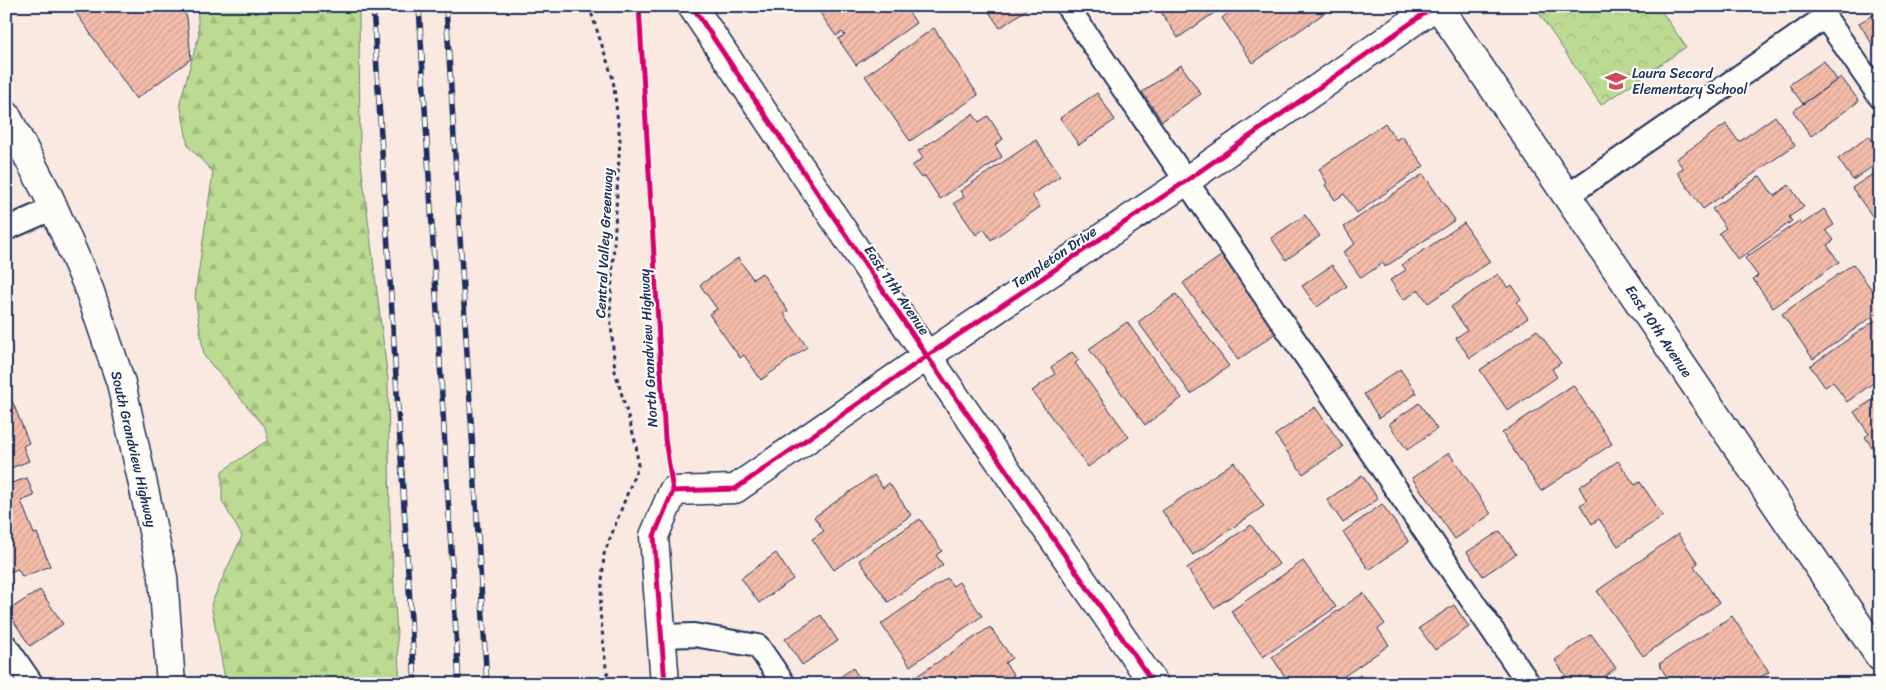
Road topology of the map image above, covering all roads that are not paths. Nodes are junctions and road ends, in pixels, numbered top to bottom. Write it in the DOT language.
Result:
graph roads {
  1 [pos="692,6"];
  2 [pos="1067,6"];
  3 [pos="1436,6"];
  4 [pos="1880,97"];
  5 [pos="6,115"];
  6 [pos="1186,181"];
  7 [pos="1567,196"];
  8 [pos="54,208"];
  9 [pos="6,229"];
  10 [pos="927,356"];
  11 [pos="662,636"];
  12 [pos="6,646"];
  13 [pos="1880,657"];
  14 [pos="32,684"];
  15 [pos="171,684"];
  16 [pos="665,684"];
  17 [pos="784,684"];
  18 [pos="1154,684"];
  19 [pos="1529,684"];
  1 -- 10 [label="street, East 11th Avenue"];
  2 -- 6 [label="lane"];
  3 -- 6 [label="street, Templeton Drive"];
  3 -- 7 [label="street, East 10th Avenue"];
  4 -- 7 [label="lane"];
  5 -- 8 [label="street, South Grandview Highway"];
  6 -- 10 [label="street, Templeton Drive"];
  6 -- 19 [label="lane"];
  7 -- 13 [label="street, East 10th Avenue"];
  8 -- 9 [label="lane"];
  8 -- 15 [label="street, South Grandview Highway"];
  10 -- 11 [label="street, Templeton Drive"];
  10 -- 18 [label="street, East 11th Avenue"];
  11 -- 16 [label="street"];
  11 -- 17 [label="lane"];
  12 -- 14 [label="lane"];
}
